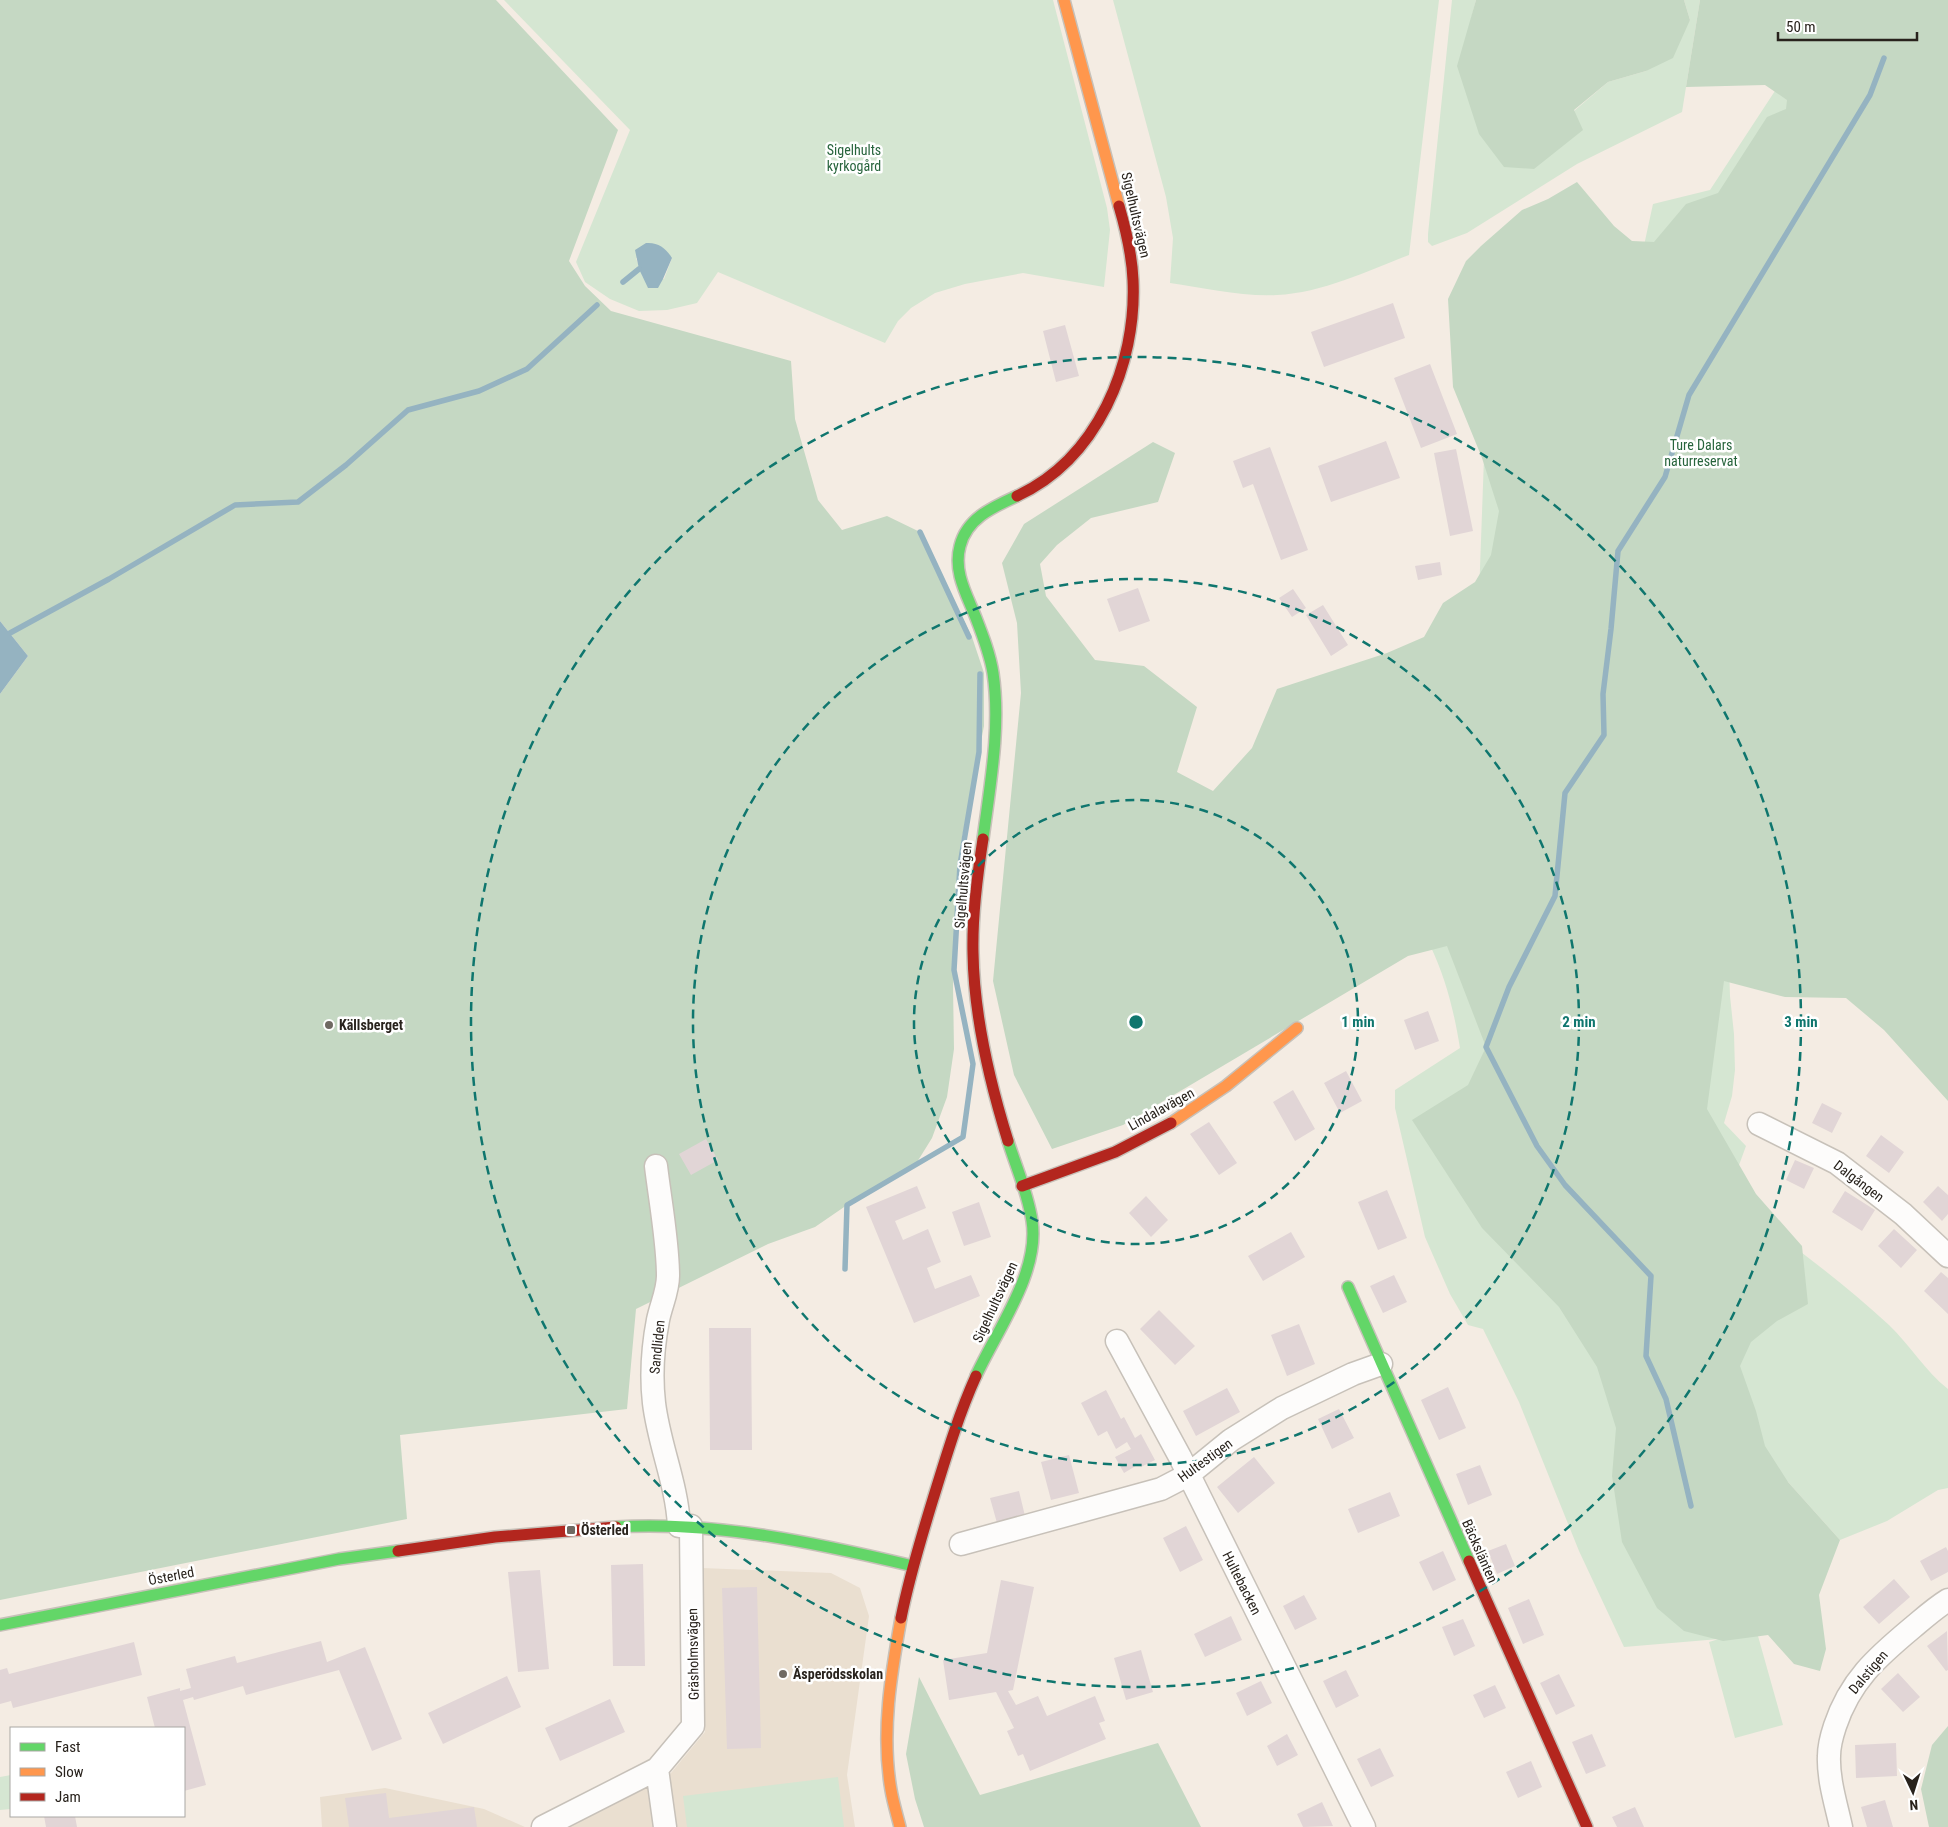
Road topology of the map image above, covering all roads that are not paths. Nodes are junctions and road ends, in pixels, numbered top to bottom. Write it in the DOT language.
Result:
graph roads {
  1 [pos="1064,0"];
  2 [pos="1297,1028"];
  3 [pos="1759,1124"];
  4 [pos="656,1166"];
  5 [pos="1022,1186"];
  6 [pos="1948,1256"];
  7 [pos="1348,1287"];
  8 [pos="1117,1341"];
  9 [pos="1381,1364"];
  10 [pos="1188,1475"];
  11 [pos="685,1526"];
  12 [pos="961,1544"];
  13 [pos="913,1566"];
  14 [pos="1948,1600"];
  15 [pos="0,1625"];
  16 [pos="656,1769"];
  17 [pos="543,1827"];
  18 [pos="665,1827"];
  19 [pos="900,1827"];
  20 [pos="1364,1827"];
  21 [pos="1587,1827"];
  22 [pos="1841,1827"];
  1 -- 5 [label="street, Sigelhultsvägen"];
  2 -- 5 [label="street, Lindalavägen"];
  3 -- 6 [label="street, Dalgången"];
  4 -- 11 [label="street, Sandliden"];
  5 -- 13 [label="street, Sigelhultsvägen"];
  7 -- 9 [label="street, Bäckslänten"];
  8 -- 10 [label="street, Hultebacken"];
  9 -- 10 [label="street, Hultestigen"];
  9 -- 21 [label="street, Bäckslänten"];
  10 -- 12 [label="street, Hultestigen"];
  10 -- 20 [label="street, Hultebacken"];
  11 -- 13 [label="street, Österled"];
  11 -- 15 [label="street, Österled"];
  11 -- 16 [label="street, Gräsholmsvägen"];
  13 -- 19 [label="street, Sigelhultsvägen"];
  14 -- 22 [label="street, Dalstigen"];
  16 -- 17 [label="street, Gräsholmsvägen"];
  16 -- 18 [label="street"];
}
